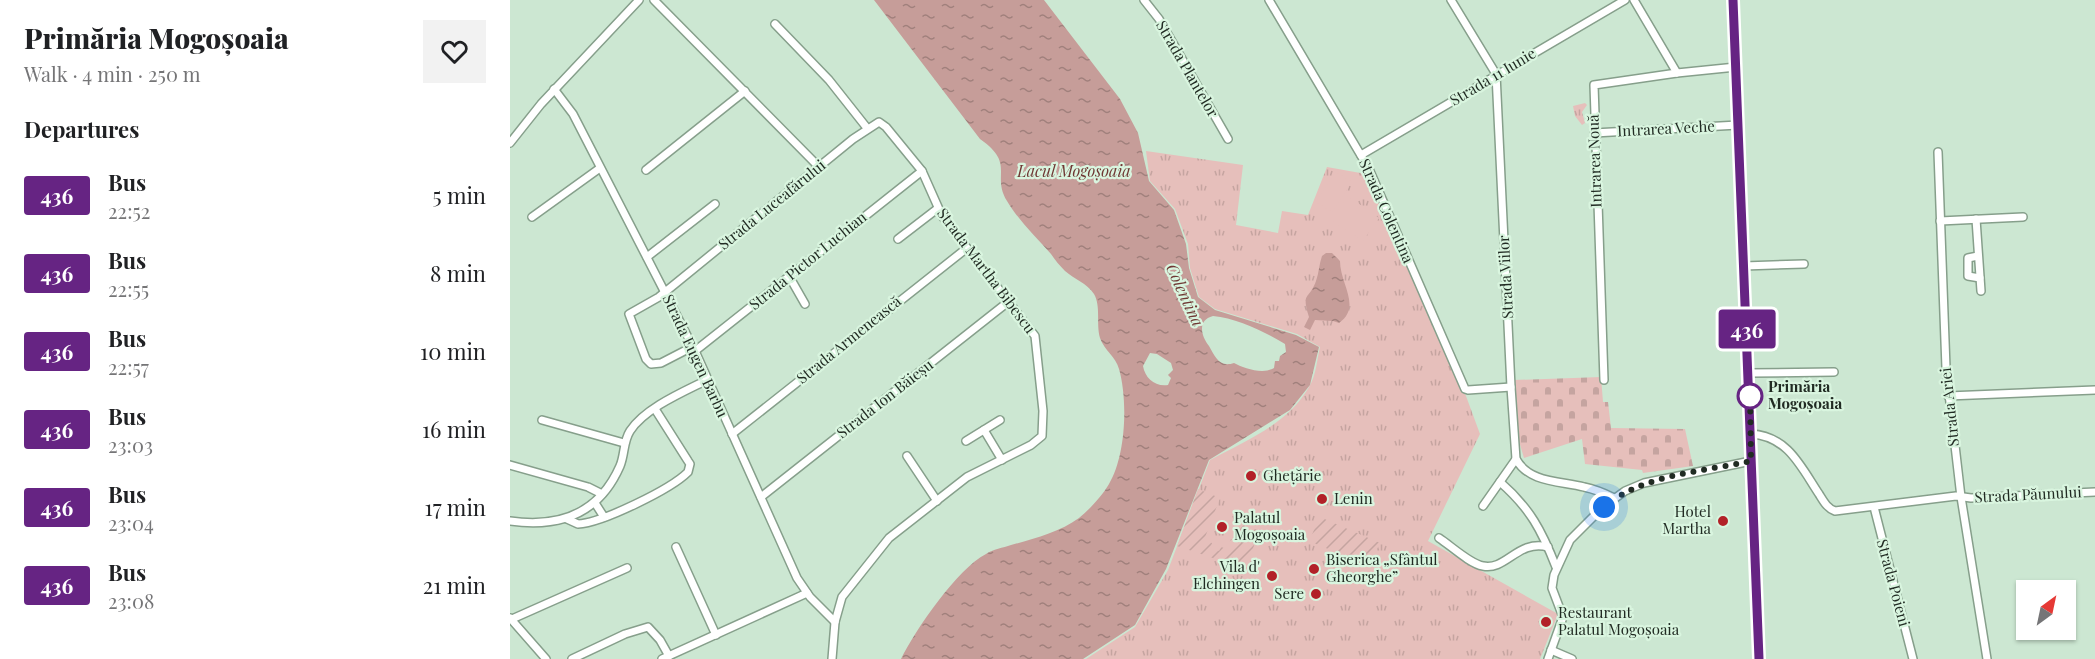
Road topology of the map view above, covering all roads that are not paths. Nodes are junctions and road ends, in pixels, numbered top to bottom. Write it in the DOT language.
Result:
graph roads {
  1 [pos="639,0"];
  2 [pos="654,0"];
  3 [pos="1144,0"];
  4 [pos="1269,0"];
  5 [pos="1451,0"];
  6 [pos="1625,0"];
  7 [pos="1634,0"];
  8 [pos="1733,0"];
  9 [pos="775,24"];
  10 [pos="1736,67"];
  11 [pos="1677,73"];
  12 [pos="1496,74"];
  13 [pos="554,89"];
  14 [pos="745,91"];
  15 [pos="881,123"];
  16 [pos="1738,125"];
  17 [pos="867,128"];
  18 [pos="1594,133"];
  19 [pos="1228,139"];
  20 [pos="510,142"];
  21 [pos="1938,152"];
  22 [pos="1361,155"];
  23 [pos="819,167"];
  24 [pos="600,168"];
  25 [pos="646,170"];
  26 [pos="922,171"];
  27 [pos="716,204"];
  28 [pos="937,209"];
  29 [pos="532,217"];
  30 [pos="2023,217"];
  31 [pos="1976,219"];
  32 [pos="1940,221"];
  33 [pos="898,239"];
  34 [pos="967,248"];
  35 [pos="1978,256"];
  36 [pos="647,257"];
  37 [pos="1804,264"];
  38 [pos="1744,266"];
  39 [pos="789,276"];
  40 [pos="1980,278"];
  41 [pos="1981,291"];
  42 [pos="665,292"];
  43 [pos="1008,302"];
  44 [pos="805,304"];
  45 [pos="694,349"];
  46 [pos="1834,372"];
  47 [pos="1749,373"];
  48 [pos="707,380"];
  49 [pos="1604,380"];
  50 [pos="1511,387"];
  51 [pos="2095,390"];
  52 [pos="1948,396"];
  53 [pos="655,409"];
  54 [pos="542,420"];
  55 [pos="1000,420"];
  56 [pos="984,430"];
  57 [pos="732,434"];
  58 [pos="1751,434"];
  59 [pos="966,441"];
  60 [pos="624,443"];
  61 [pos="908,456"];
  62 [pos="1516,459"];
  63 [pos="1002,460"];
  64 [pos="1751,461"];
  65 [pos="510,465"];
  66 [pos="1500,482"];
  67 [pos="2095,492"];
  68 [pos="602,494"];
  69 [pos="761,497"];
  70 [pos="1961,497"];
  71 [pos="1614,498"];
  72 [pos="937,501"];
  73 [pos="595,502"];
  74 [pos="1483,506"];
  75 [pos="1874,507"];
  76 [pos="604,517"];
  77 [pos="567,519"];
  78 [pos="510,521"];
  79 [pos="1439,538"];
  80 [pos="1548,547"];
  81 [pos="676,548"];
  82 [pos="1556,567"];
  83 [pos="627,568"];
  84 [pos="807,594"];
  85 [pos="511,618"];
  86 [pos="835,622"];
  87 [pos="716,635"];
  88 [pos="1551,650"];
  89 [pos="679,651"];
  90 [pos="665,657"];
  91 [pos="546,659"];
  92 [pos="572,659"];
  93 [pos="683,659"];
  94 [pos="832,659"];
  95 [pos="1548,659"];
  96 [pos="1572,659"];
  97 [pos="1759,659"];
  98 [pos="1913,659"];
  99 [pos="1986,659"];
  1 -- 13 [label="street"];
  2 -- 14 [label="street"];
  3 -- 19 [label="street, Strada Plantelor"];
  4 -- 22 [label="street, Strada Colentina"];
  5 -- 12 [label="street, Strada Viilor"];
  6 -- 12 [label="street, Strada 11 Iunie"];
  7 -- 11 [label="street"];
  8 -- 10 [label="main road"];
  9 -- 17 [label="street"];
  10 -- 11 [label="street, Intrarea Nouă"];
  10 -- 16 [label="main road"];
  11 -- 18 [label="street, Intrarea Nouă"];
  12 -- 22 [label="street, Strada 11 Iunie"];
  12 -- 50 [label="street, Strada Viilor"];
  13 -- 20 [label="street"];
  13 -- 24 [label="street, Strada Eugen Barbu"];
  14 -- 23 [label="street"];
  14 -- 25 [label="street"];
  15 -- 17 [label="street, Strada Luceafărului"];
  15 -- 26 [label="street, Strada Martha Bibescu"];
  16 -- 18 [label="street, Intrarea Veche"];
  16 -- 38 [label="main road"];
  17 -- 23 [label="street, Strada Luceafărului"];
  18 -- 49 [label="street, Intrarea Nouă"];
  21 -- 32 [label="street, Strada Ariei"];
  22 -- 50 [label="street, Strada Colentina"];
  23 -- 42 [label="street, Strada Luceafărului"];
  24 -- 29 [label="street"];
  24 -- 36 [label="street, Strada Eugen Barbu"];
  26 -- 28 [label="street, Strada Martha Bibescu"];
  26 -- 39 [label="street, Strada Pictor Luchian"];
  27 -- 36 [label="street"];
  28 -- 33 [label="street"];
  28 -- 34 [label="street, Strada Martha Bibescu"];
  30 -- 31 [label="street"];
  31 -- 32 [label="street"];
  31 -- 35 [label="street"];
  32 -- 52 [label="street, Strada Ariei"];
  34 -- 43 [label="street, Strada Martha Bibescu"];
  34 -- 57 [label="street, Strada Armenească"];
  35 -- 40 [label="street"];
  35 -- 40 [label="street"];
  36 -- 42 [label="street, Strada Eugen Barbu"];
  37 -- 38 [label="street"];
  38 -- 47 [label="main road"];
  39 -- 44 [label="street"];
  39 -- 45 [label="street, Strada Pictor Luchian"];
  40 -- 41 [label="street"];
  42 -- 45 [label="street, Strada Eugen Barbu"];
  42 -- 45 [label="street, Strada Luceafărului"];
  43 -- 63 [label="street, Strada Martha Bibescu"];
  43 -- 69 [label="street, Strada Ion Băieșu"];
  45 -- 48 [label="street, Strada Eugen Barbu"];
  46 -- 47 [label="street"];
  47 -- 58 [label="main road"];
  48 -- 53 [label="street"];
  48 -- 57 [label="street, Strada Eugen Barbu"];
  50 -- 62 [label="street, Strada Viilor"];
  51 -- 52 [label="street"];
  52 -- 70 [label="street, Strada Ariei"];
  53 -- 60 [label="street"];
  53 -- 76 [label="street"];
  54 -- 60 [label="street"];
  55 -- 56 [label="street"];
  56 -- 59 [label="street"];
  56 -- 63 [label="street"];
  57 -- 69 [label="street, Strada Eugen Barbu"];
  58 -- 64 [label="main road"];
  58 -- 75 [label="street"];
  60 -- 68 [label="street"];
  61 -- 72 [label="street"];
  62 -- 66 [label="street"];
  62 -- 71 [label="street"];
  63 -- 72 [label="street, Strada Martha Bibescu"];
  64 -- 71 [label="street"];
  64 -- 97 [label="main road"];
  65 -- 68 [label="street"];
  66 -- 74 [label="street"];
  66 -- 80 [label="street"];
  67 -- 70 [label="street, Strada Păunului"];
  68 -- 73 [label="street"];
  69 -- 84 [label="street, Strada Eugen Barbu"];
  70 -- 75 [label="street"];
  70 -- 99 [label="street, Strada Ariei"];
  71 -- 82 [label="street"];
  72 -- 86 [label="street, Strada Martha Bibescu"];
  73 -- 76 [label="street"];
  73 -- 77 [label="street"];
  75 -- 98 [label="street, Strada Poieni"];
  76 -- 77 [label="street"];
  77 -- 78 [label="street"];
  79 -- 80 [label="street"];
  80 -- 82 [label="street"];
  81 -- 87 [label="street"];
  82 -- 88 [label="street"];
  83 -- 85 [label="street"];
  84 -- 86 [label="street, Strada Eugen Barbu"];
  84 -- 87 [label="street"];
  85 -- 91 [label="street"];
  86 -- 94 [label="street, Strada Martha Bibescu"];
  87 -- 89 [label="street"];
  88 -- 95 [label="street"];
  88 -- 96 [label="street"];
  89 -- 90 [label="street"];
  89 -- 93 [label="street"];
  90 -- 92 [label="street"];
}
